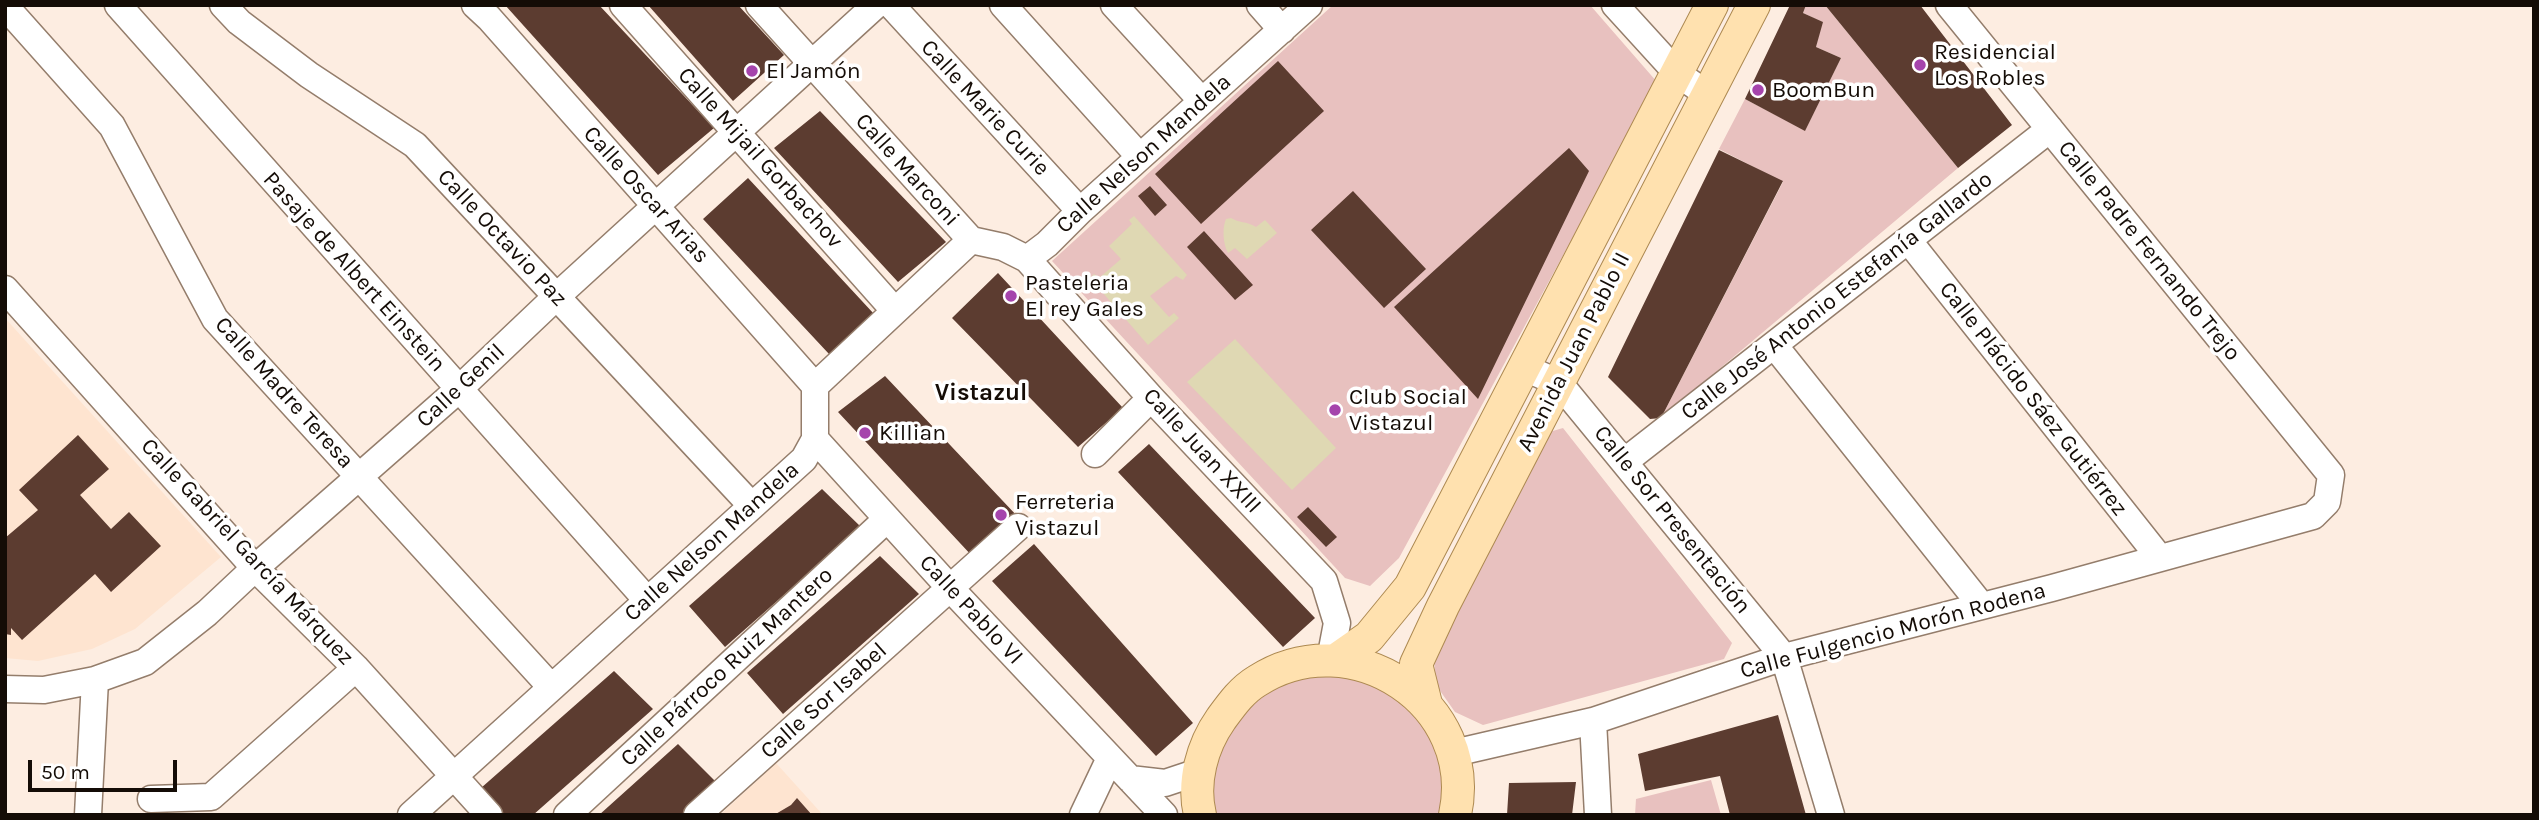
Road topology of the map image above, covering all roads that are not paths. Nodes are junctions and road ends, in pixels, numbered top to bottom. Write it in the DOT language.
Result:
graph roads {
  1 [pos="118,5"];
  2 [pos="223,5"];
  3 [pos="475,5"];
  4 [pos="623,5"];
  5 [pos="759,5"];
  6 [pos="876,5"];
  7 [pos="891,5"];
  8 [pos="1003,5"];
  9 [pos="1114,5"];
  10 [pos="1260,5"];
  11 [pos="1309,5"];
  12 [pos="1615,5"];
  13 [pos="1712,5"];
  14 [pos="1754,5"];
  15 [pos="1949,5"];
  16 [pos="5,6"];
  17 [pos="1282,30"];
  18 [pos="813,65"];
  19 [pos="1677,73"];
  20 [pos="1708,95"];
  21 [pos="1202,101"];
  22 [pos="2050,129"];
  23 [pos="738,132"];
  24 [pos="1140,157"];
  25 [pos="656,206"];
  26 [pos="1080,211"];
  27 [pos="971,240"];
  28 [pos="1908,240"];
  29 [pos="1027,259"];
  30 [pos="5,289"];
  31 [pos="556,297"];
  32 [pos="895,311"];
  33 [pos="1773,345"];
  34 [pos="1525,368"];
  35 [pos="1559,383"];
  36 [pos="815,386"];
  37 [pos="458,390"];
  38 [pos="1151,398"];
  39 [pos="815,439"];
  40 [pos="1095,454"];
  41 [pos="1624,462"];
  42 [pos="359,477"];
  43 [pos="2327,502"];
  44 [pos="751,505"];
  45 [pos="887,519"];
  46 [pos="1018,527"];
  47 [pos="2159,558"];
  48 [pos="255,568"];
  49 [pos="950,588"];
  50 [pos="647,600"];
  51 [pos="1981,605"];
  52 [pos="1784,657"];
  53 [pos="1333,660"];
  54 [pos="356,668"];
  55 [pos="95,680"];
  56 [pos="551,687"];
  57 [pos="5,689"];
  58 [pos="1426,704"];
  59 [pos="1593,721"];
  60 [pos="1454,753"];
  61 [pos="1110,758"];
  62 [pos="1198,772"];
  63 [pos="453,775"];
  64 [pos="1130,779"];
  65 [pos="151,799"];
  66 [pos="88,815"];
  67 [pos="411,815"];
  68 [pos="489,815"];
  69 [pos="567,815"];
  70 [pos="697,815"];
  71 [pos="1083,815"];
  72 [pos="1164,815"];
  73 [pos="1200,815"];
  74 [pos="1455,815"];
  75 [pos="1598,815"];
  76 [pos="1831,815"];
  1 -- 37 [label="street, Pasaje de Albert Einstein"];
  2 -- 31 [label="street, Calle Octavio Paz"];
  3 -- 25 [label="street, Calle Oscar Arias"];
  4 -- 23 [label="street, Calle Mijail Gorbachov"];
  5 -- 18 [label="street, Calle Marconi"];
  6 -- 18 [label="street, Calle Genil"];
  7 -- 26 [label="street, Calle Marie Curie"];
  8 -- 24 [label="street"];
  9 -- 21 [label="street"];
  10 -- 17 [label="street"];
  11 -- 17 [label="street, Calle Nelson Mandela"];
  12 -- 19 [label="street"];
  13 -- 19 [label="main road, Avenida Juan Pablo II"];
  14 -- 20 [label="main road, Avenida Juan Pablo II"];
  15 -- 22 [label="street, Calle Padre Fernando Trejo"];
  16 -- 42 [label="street, Calle Madre Teresa"];
  17 -- 21 [label="street, Calle Nelson Mandela"];
  18 -- 23 [label="street, Calle Genil"];
  18 -- 27 [label="street, Calle Marconi"];
  19 -- 20 [label="street"];
  19 -- 34 [label="main road, Avenida Juan Pablo II"];
  20 -- 35 [label="main road, Avenida Juan Pablo II"];
  21 -- 24 [label="street, Calle Nelson Mandela"];
  22 -- 28 [label="street, Calle José Antonio Estefanía Gallardo"];
  22 -- 43 [label="street, Calle Padre Fernando Trejo"];
  23 -- 25 [label="street, Calle Genil"];
  23 -- 32 [label="street, Calle Mijail Gorbachov"];
  24 -- 26 [label="street, Calle Nelson Mandela"];
  25 -- 31 [label="street, Calle Genil"];
  25 -- 36 [label="street, Calle Oscar Arias"];
  26 -- 29 [label="street, Calle Nelson Mandela"];
  27 -- 29 [label="street"];
  27 -- 32 [label="street"];
  28 -- 33 [label="street, Calle José Antonio Estefanía Gallardo"];
  28 -- 47 [label="street, Calle Plácido Sáez Gutiérrez"];
  29 -- 38 [label="street, Calle Juan XXIII"];
  30 -- 48 [label="street, Calle Gabriel García Márquez"];
  31 -- 37 [label="street, Calle Genil"];
  31 -- 44 [label="street, Calle Octavio Paz"];
  32 -- 36 [label="street"];
  33 -- 41 [label="street, Calle José Antonio Estefanía Gallardo"];
  33 -- 51 [label="street"];
  34 -- 35 [label="street"];
  34 -- 53 [label="main road, Avenida Juan Pablo II"];
  35 -- 41 [label="street, Calle Sor Presentación"];
  35 -- 58 [label="main road, Avenida Juan Pablo II"];
  36 -- 39 [label="street, Calle Nelson Mandela"];
  37 -- 42 [label="street, Calle Genil"];
  37 -- 50 [label="street, Pasaje de Albert Einstein"];
  38 -- 40 [label="street"];
  38 -- 53 [label="street, Calle Juan XXIII"];
  39 -- 44 [label="street, Calle Nelson Mandela"];
  39 -- 45 [label="street, Calle Pablo VI"];
  41 -- 52 [label="street, Calle Sor Presentación"];
  42 -- 48 [label="street, Calle Genil"];
  42 -- 56 [label="street, Calle Madre Teresa"];
  43 -- 47 [label="street, Calle Fulgencio Morón Rodena"];
  44 -- 50 [label="street, Calle Nelson Mandela"];
  45 -- 49 [label="street, Calle Pablo VI"];
  45 -- 69 [label="street, Calle Párroco Ruiz Mantero"];
  46 -- 49 [label="street, Calle Sor Isabel"];
  47 -- 51 [label="street, Calle Fulgencio Morón Rodena"];
  48 -- 54 [label="street, Calle Gabriel García Márquez"];
  48 -- 55 [label="street, Calle Genil"];
  49 -- 61 [label="street, Calle Pablo VI"];
  49 -- 70 [label="street, Calle Sor Isabel"];
  50 -- 56 [label="street, Calle Nelson Mandela"];
  51 -- 52 [label="street, Calle Fulgencio Morón Rodena"];
  52 -- 59 [label="street, Calle Fulgencio Morón Rodena"];
  52 -- 76 [label="street"];
  53 -- 58 [label="main road"];
  53 -- 62 [label="main road"];
  54 -- 63 [label="street, Calle Gabriel García Márquez"];
  54 -- 65 [label="street"];
  55 -- 57 [label="street, Calle Genil"];
  55 -- 66 [label="street"];
  56 -- 63 [label="street, Calle Nelson Mandela"];
  58 -- 60 [label="main road"];
  59 -- 60 [label="street, Calle Fulgencio Morón Rodena"];
  59 -- 75 [label="street"];
  60 -- 74 [label="main road"];
  61 -- 64 [label="street, Calle Pablo VI"];
  61 -- 71 [label="street"];
  62 -- 64 [label="street"];
  62 -- 73 [label="main road"];
  63 -- 67 [label="street, Calle Nelson Mandela"];
  63 -- 68 [label="street, Calle Gabriel García Márquez"];
  64 -- 72 [label="street, Calle Pablo VI"];
}
